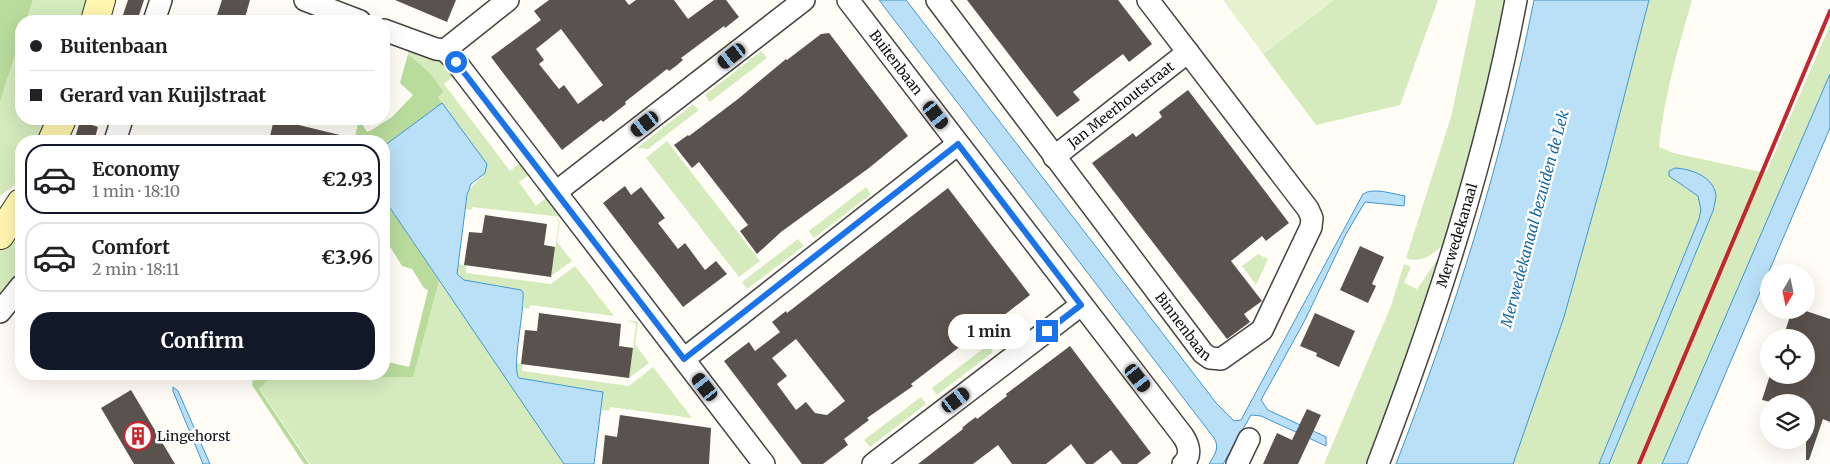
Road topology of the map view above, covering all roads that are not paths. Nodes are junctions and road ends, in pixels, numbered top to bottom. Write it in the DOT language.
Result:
graph roads {
  1 [pos="101,0"];
  2 [pos="161,0"];
  3 [pos="305,0"];
  4 [pos="508,0"];
  5 [pos="804,0"];
  6 [pos="848,0"];
  7 [pos="937,0"];
  8 [pos="1148,0"];
  9 [pos="1516,0"];
  10 [pos="357,13"];
  11 [pos="97,15"];
  12 [pos="156,15"];
  13 [pos="390,32"];
  14 [pos="445,50"];
  15 [pos="1188,52"];
  16 [pos="958,144"];
  17 [pos="1054,158"];
  18 [pos="556,192"];
  19 [pos="15,293"];
  20 [pos="1081,305"];
  21 [pos="0,312"];
  22 [pos="684,359"];
  23 [pos="1249,440"];
  24 [pos="1186,463"];
  25 [pos="764,464"];
  26 [pos="873,464"];
  27 [pos="1237,464"];
  28 [pos="1378,464"];
  1 -- 11 [label="main road"];
  2 -- 12 [label="street"];
  3 -- 10 [label="street"];
  4 -- 14 [label="street"];
  5 -- 18 [label="street"];
  6 -- 16 [label="street, Buitenbaan"];
  7 -- 17 [label="street, Binnenbaan"];
  8 -- 15 [label="street, Binnenbaan"];
  9 -- 28 [label="street, Merwedekanaal"];
  13 -- 14 [label="street"];
  14 -- 18 [label="street"];
  15 -- 17 [label="street, Jan Meerhoutstraat"];
  15 -- 17 [label="street, Binnenbaan"];
  16 -- 20 [label="street, Buitenbaan"];
  16 -- 22 [label="street"];
  18 -- 22 [label="street"];
  19 -- 21 [label="street"];
  20 -- 24 [label="street, Buitenbaan"];
  20 -- 26 [label="street"];
  22 -- 25 [label="street"];
  23 -- 27 [label="street"];
}
